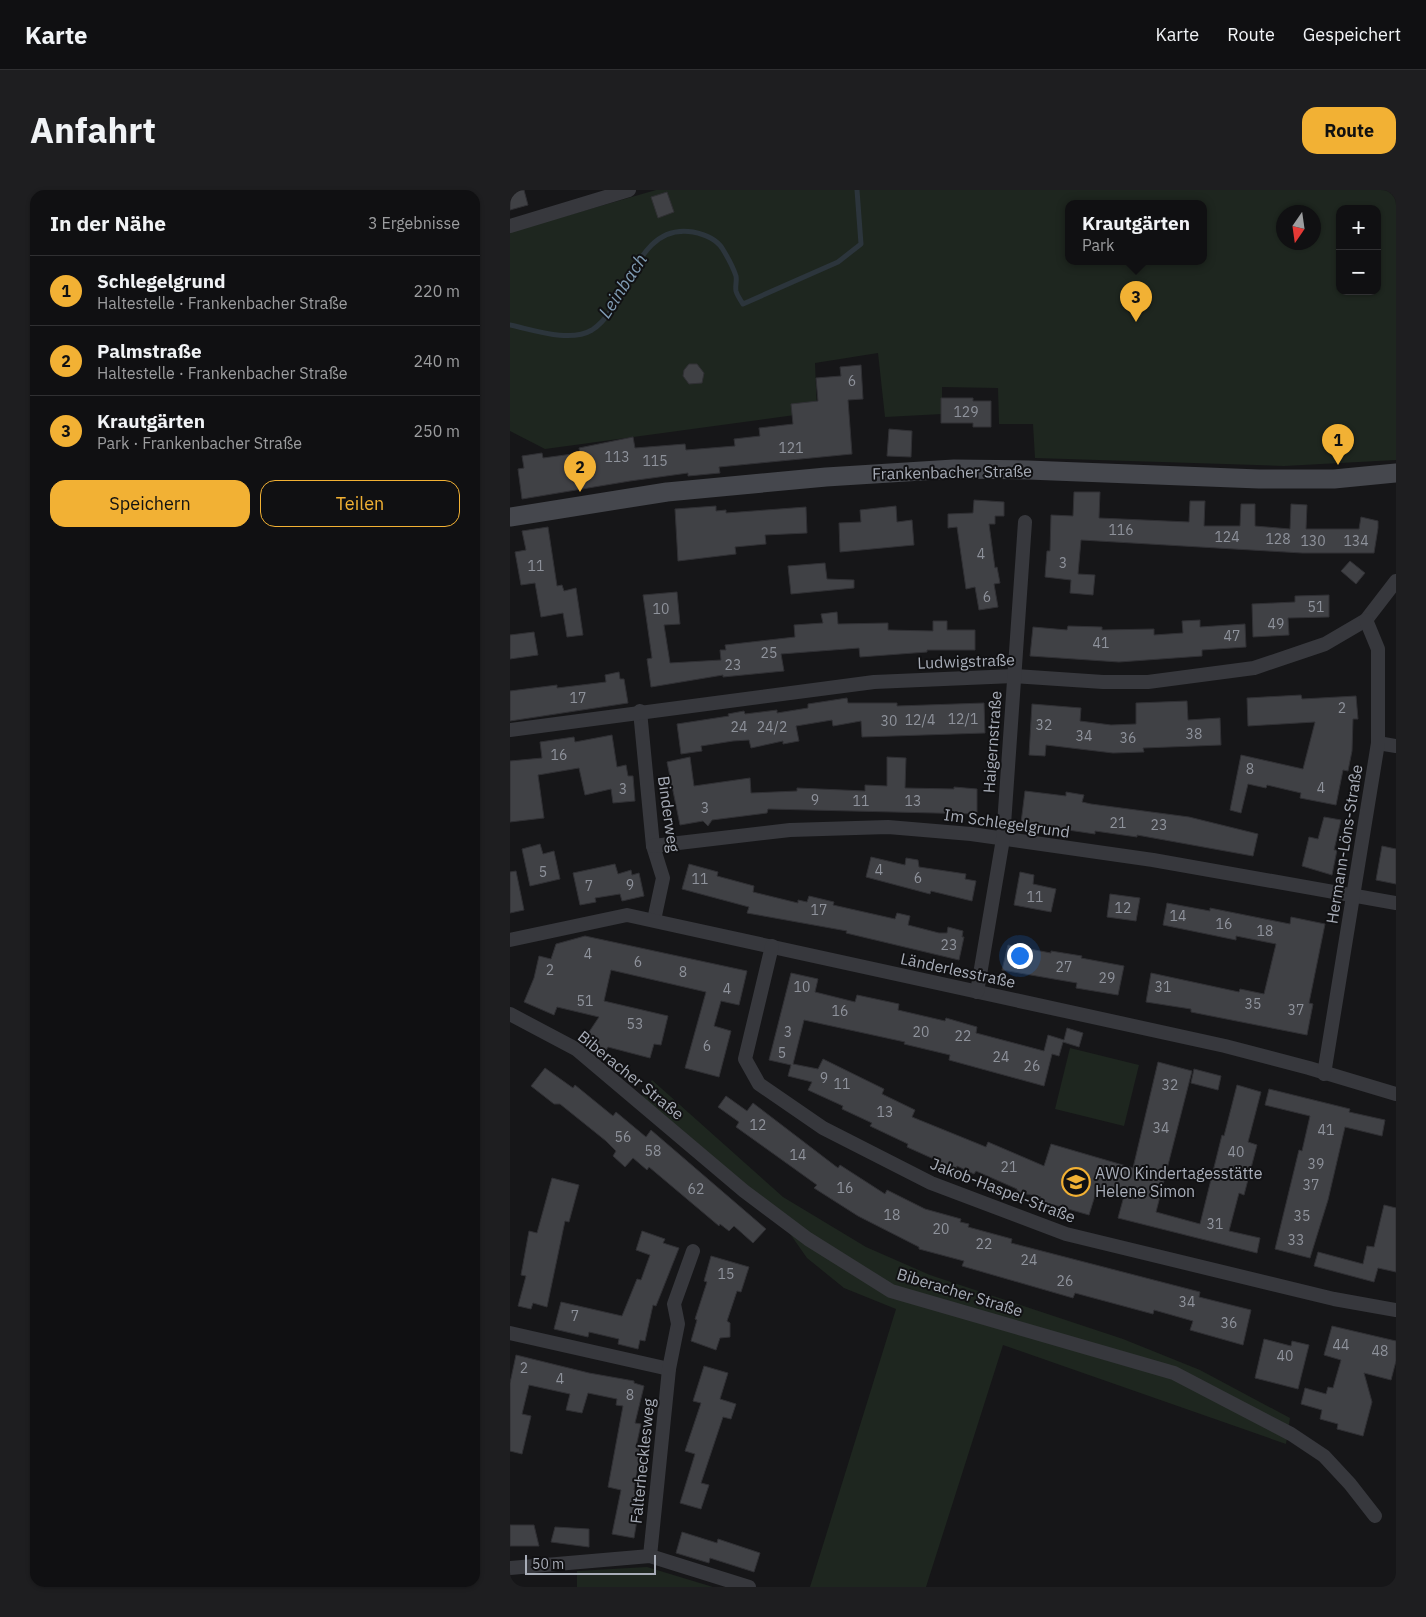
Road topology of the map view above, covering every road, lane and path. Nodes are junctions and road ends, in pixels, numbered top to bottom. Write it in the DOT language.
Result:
graph roads {
  1 [pos="629,190"];
  2 [pos="510,226"];
  3 [pos="1396,473"];
  4 [pos="510,516"];
  5 [pos="1025,522"];
  6 [pos="1396,581"];
  7 [pos="1366,620"];
  8 [pos="1014,676"];
  9 [pos="640,711"];
  10 [pos="510,730"];
  11 [pos="1378,743"];
  12 [pos="1396,746"];
  13 [pos="1003,839"];
  14 [pos="653,846"];
  15 [pos="1354,895"];
  16 [pos="1396,903"];
  17 [pos="654,920"];
  18 [pos="510,940"];
  19 [pos="772,946"];
  20 [pos="977,992"];
  21 [pos="510,1014"];
  22 [pos="1324,1074"];
  23 [pos="1396,1094"];
  24 [pos="693,1252"];
  25 [pos="1396,1310"];
  26 [pos="510,1334"];
  27 [pos="669,1369"];
  28 [pos="1375,1516"];
  29 [pos="650,1556"];
  30 [pos="510,1568"];
  31 [pos="749,1587"];
  1 -- 2 [label="street"];
  3 -- 4 [label="main road, Frankenbacher Straße"];
  5 -- 8 [label="street, Haigernstraße"];
  6 -- 7 [label="street, Ludwigstraße"];
  7 -- 8 [label="street, Ludwigstraße"];
  7 -- 11 [label="street, Hermann-Löns-Straße"];
  8 -- 9 [label="street, Ludwigstraße"];
  8 -- 13 [label="street, Haigernstraße"];
  9 -- 10 [label="street, Ludwigstraße"];
  9 -- 14 [label="street, Binderweg"];
  11 -- 12 [label="street"];
  11 -- 15 [label="street, Hermann-Löns-Straße"];
  13 -- 14 [label="street, Im Schlegelgrund"];
  13 -- 15 [label="street, Im Schlegelgrund"];
  13 -- 20 [label="street, Haigernstraße"];
  14 -- 17 [label="street, Binderweg"];
  15 -- 16 [label="street, Im Schlegelgrund"];
  15 -- 22 [label="street, Hermann-Löns-Straße"];
  17 -- 18 [label="street, Länderlesstraße"];
  17 -- 19 [label="street, Länderlesstraße"];
  19 -- 20 [label="street, Länderlesstraße"];
  19 -- 25 [label="street, Jakob-Haspel-Straße"];
  20 -- 22 [label="street, Länderlesstraße"];
  21 -- 28 [label="street, Biberacher Straße"];
  22 -- 23 [label="street, Länderlesstraße"];
  24 -- 27 [label="street, Falterhecklesweg"];
  26 -- 27 [label="street"];
  27 -- 29 [label="street, Falterhecklesweg"];
  29 -- 30 [label="street"];
  29 -- 31 [label="street"];
}
